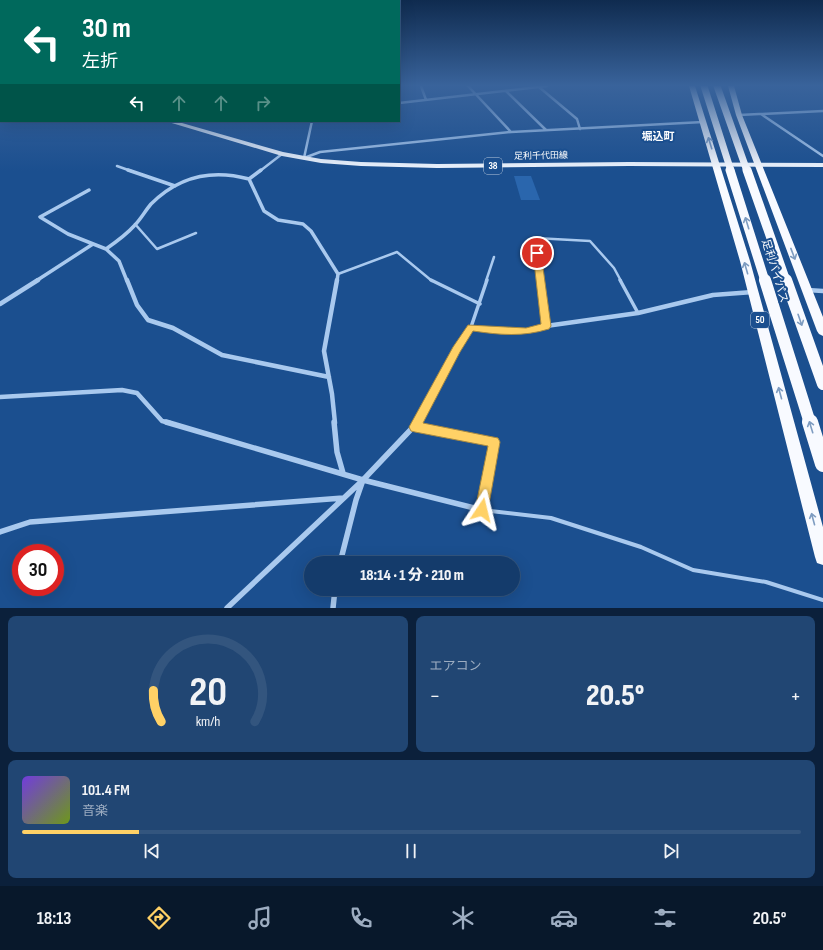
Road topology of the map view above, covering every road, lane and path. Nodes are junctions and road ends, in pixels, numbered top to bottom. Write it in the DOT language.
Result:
graph roads {
  1 [pos="495,114"];
  2 [pos="530,114"];
  3 [pos="572,114"];
  4 [pos="701,114"];
  5 [pos="713,114"];
  6 [pos="727,114"];
  7 [pos="752,114"];
  8 [pos="760,114"];
  9 [pos="739,115"];
  10 [pos="171,122"];
  11 [pos="312,122"];
  12 [pos="704,122"];
  13 [pos="580,129"];
  14 [pos="546,130"];
  15 [pos="511,132"];
  16 [pos="282,154"];
  17 [pos="823,156"];
  18 [pos="304,158"];
  19 [pos="823,164"];
  20 [pos="717,165"];
  21 [pos="758,165"];
  22 [pos="117,166"];
  23 [pos="249,179"];
  24 [pos="175,186"];
  25 [pos="89,190"];
  26 [pos="135,224"];
  27 [pos="196,233"];
  28 [pos="93,244"];
  29 [pos="106,249"];
  30 [pos="494,257"];
  31 [pos="338,274"];
  32 [pos="807,290"];
  33 [pos="823,291"];
  34 [pos="752,292"];
  35 [pos="0,304"];
  36 [pos="480,304"];
  37 [pos="638,313"];
  38 [pos="546,326"];
  39 [pos="471,327"];
  40 [pos="823,331"];
  41 [pos="329,377"];
  42 [pos="823,384"];
  43 [pos="0,397"];
  44 [pos="415,427"];
  45 [pos="823,464"];
  46 [pos="343,473"];
  47 [pos="363,480"];
  48 [pos="343,498"];
  49 [pos="482,510"];
  50 [pos="0,532"];
  51 [pos="342,556"];
  52 [pos="823,557"];
  53 [pos="334,596"];
  54 [pos="823,600"];
  55 [pos="227,608"];
  56 [pos="333,608"];
  1 -- 15 [label="street"];
  2 -- 14 [label="street"];
  3 -- 13 [label="street"];
  4 -- 12 [label="highway, 50"];
  45 -- 5 [label="highway, 足利バイパス / 50, one-way, bridge"];
  6 -- 42 [label="highway, 足利バイパス, one-way, bridge"];
  7 -- 9 [label="street"];
  8 -- 17 [label="street"];
  9 -- 21 [label="highway"];
  10 -- 16 [label="main road, 足利千代田線 / 38"];
  11 -- 18 [label="street"];
  12 -- 13 [label="street"];
  20 -- 12 [label="highway, 50, one-way"];
  13 -- 14 [label="street"];
  14 -- 15 [label="street"];
  15 -- 18 [label="street"];
  16 -- 18 [label="main road, 足利千代田線 / 38"];
  16 -- 23 [label="street"];
  18 -- 20 [label="main road, 足利千代田線 / 38"];
  19 -- 21 [label="main road, 足利千代田線 / 38"];
  20 -- 21 [label="main road, 足利千代田線 / 38"];
  34 -- 20 [label="highway, 50, one-way"];
  21 -- 32 [label="highway, one-way"];
  22 -- 24 [label="street"];
  23 -- 24 [label="street"];
  23 -- 31 [label="street"];
  24 -- 26 [label="street"];
  25 -- 28 [label="street"];
  26 -- 27 [label="lane"];
  26 -- 29 [label="street"];
  28 -- 29 [label="street"];
  28 -- 35 [label="street"];
  29 -- 41 [label="street"];
  30 -- 36 [label="lane"];
  31 -- 36 [label="lane"];
  31 -- 41 [label="street"];
  32 -- 33 [label="street"];
  32 -- 40 [label="highway"];
  34 -- 37 [label="street"];
  52 -- 34 [label="highway, 50, one-way"];
  36 -- 39 [label="lane"];
  37 -- 38 [label="street"];
  37 -- 38 [label="lane"];
  38 -- 39 [label="street"];
  39 -- 44 [label="street"];
  41 -- 46 [label="street"];
  43 -- 46 [label="street"];
  44 -- 47 [label="street"];
  44 -- 49 [label="street"];
  46 -- 47 [label="street"];
  47 -- 48 [label="street"];
  47 -- 49 [label="street"];
  47 -- 51 [label="street"];
  48 -- 50 [label="street"];
  48 -- 55 [label="street"];
  49 -- 54 [label="lane"];
  53 -- 56 [label="street"];
}
